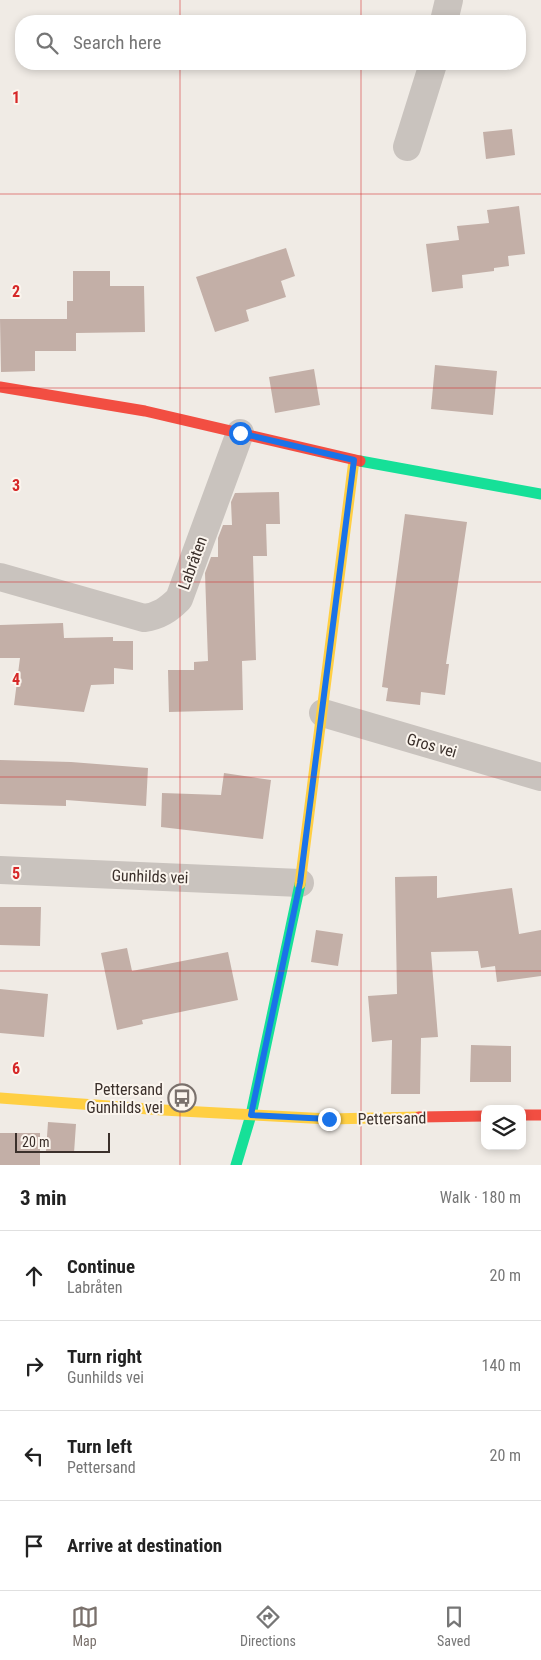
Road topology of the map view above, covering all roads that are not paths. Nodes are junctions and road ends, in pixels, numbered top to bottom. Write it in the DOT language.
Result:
graph roads {
  1 [pos="449,0"];
  2 [pos="445,15"];
  3 [pos="431,70"];
  4 [pos="408,147"];
  5 [pos="0,387"];
  6 [pos="240,433"];
  7 [pos="354,460"];
  8 [pos="541,494"];
  9 [pos="0,577"];
  10 [pos="322,713"];
  11 [pos="541,777"];
  12 [pos="0,870"];
  13 [pos="300,883"];
  14 [pos="0,1098"];
  15 [pos="251,1115"];
  16 [pos="526,1115"];
  17 [pos="541,1115"];
  18 [pos="481,1116"];
  19 [pos="236,1165"];
  1 -- 2 [label="street"];
  3 -- 4 [label="street"];
  5 -- 6 [label="street"];
  6 -- 7 [label="street"];
  6 -- 9 [label="street, Labråten"];
  7 -- 8 [label="street"];
  7 -- 10 [label="street"];
  10 -- 11 [label="street, Gros vei"];
  10 -- 13 [label="street"];
  12 -- 13 [label="street, Gunhilds vei"];
  13 -- 15 [label="street"];
  14 -- 15 [label="street, Pettersand"];
  15 -- 18 [label="street, Pettersand"];
  15 -- 19 [label="street"];
  16 -- 17 [label="street"];
}
